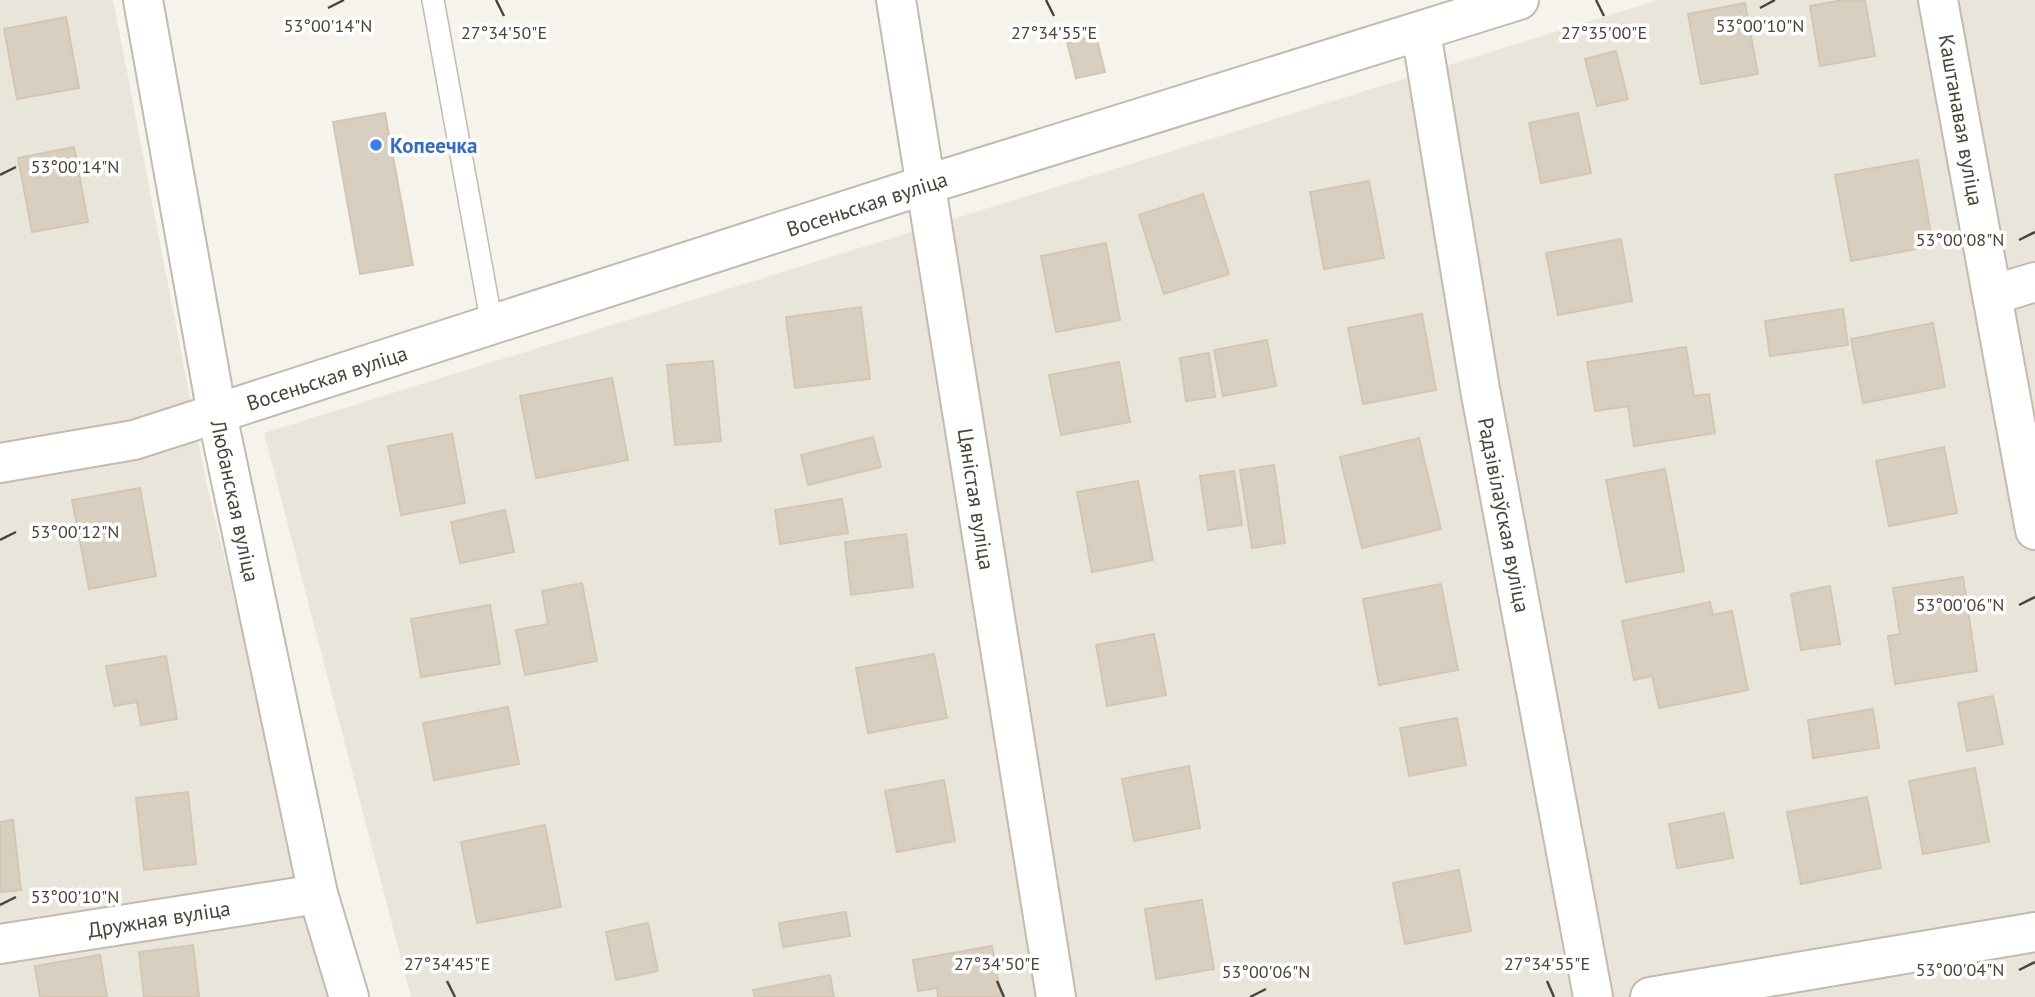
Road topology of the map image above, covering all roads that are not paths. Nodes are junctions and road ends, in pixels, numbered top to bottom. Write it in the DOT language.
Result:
graph roads {
  1 [pos="143,0"];
  2 [pos="433,0"];
  3 [pos="896,0"];
  4 [pos="1519,0"];
  5 [pos="1938,0"];
  6 [pos="1421,32"];
  7 [pos="925,185"];
  8 [pos="2035,282"];
  9 [pos="1993,295"];
  10 [pos="492,325"];
  11 [pos="217,414"];
  12 [pos="0,463"];
  13 [pos="2035,530"];
  14 [pos="318,894"];
  15 [pos="2035,932"];
  16 [pos="0,944"];
  17 [pos="349,997"];
  18 [pos="1056,997"];
  19 [pos="1593,997"];
  20 [pos="1650,997"];
  1 -- 11 [label="street, Любанская вуліца"];
  2 -- 10 [label="lane"];
  3 -- 7 [label="street, Цяністая вуліца"];
  4 -- 6 [label="street, Восеньская вуліца"];
  5 -- 9 [label="street, Каштанавая вуліца"];
  6 -- 7 [label="street, Восеньская вуліца"];
  6 -- 19 [label="street, Радзівілаўская вуліца"];
  7 -- 10 [label="street, Восеньская вуліца"];
  7 -- 18 [label="street, Цяністая вуліца"];
  8 -- 9 [label="street"];
  9 -- 13 [label="street, Каштанавая вуліца"];
  10 -- 11 [label="street, Восеньская вуліца"];
  11 -- 12 [label="street, Восеньская вуліца"];
  11 -- 14 [label="street, Любанская вуліца"];
  14 -- 16 [label="street, Дружная вуліца"];
  14 -- 17 [label="street, Любанская вуліца"];
  15 -- 20 [label="street"];
}
